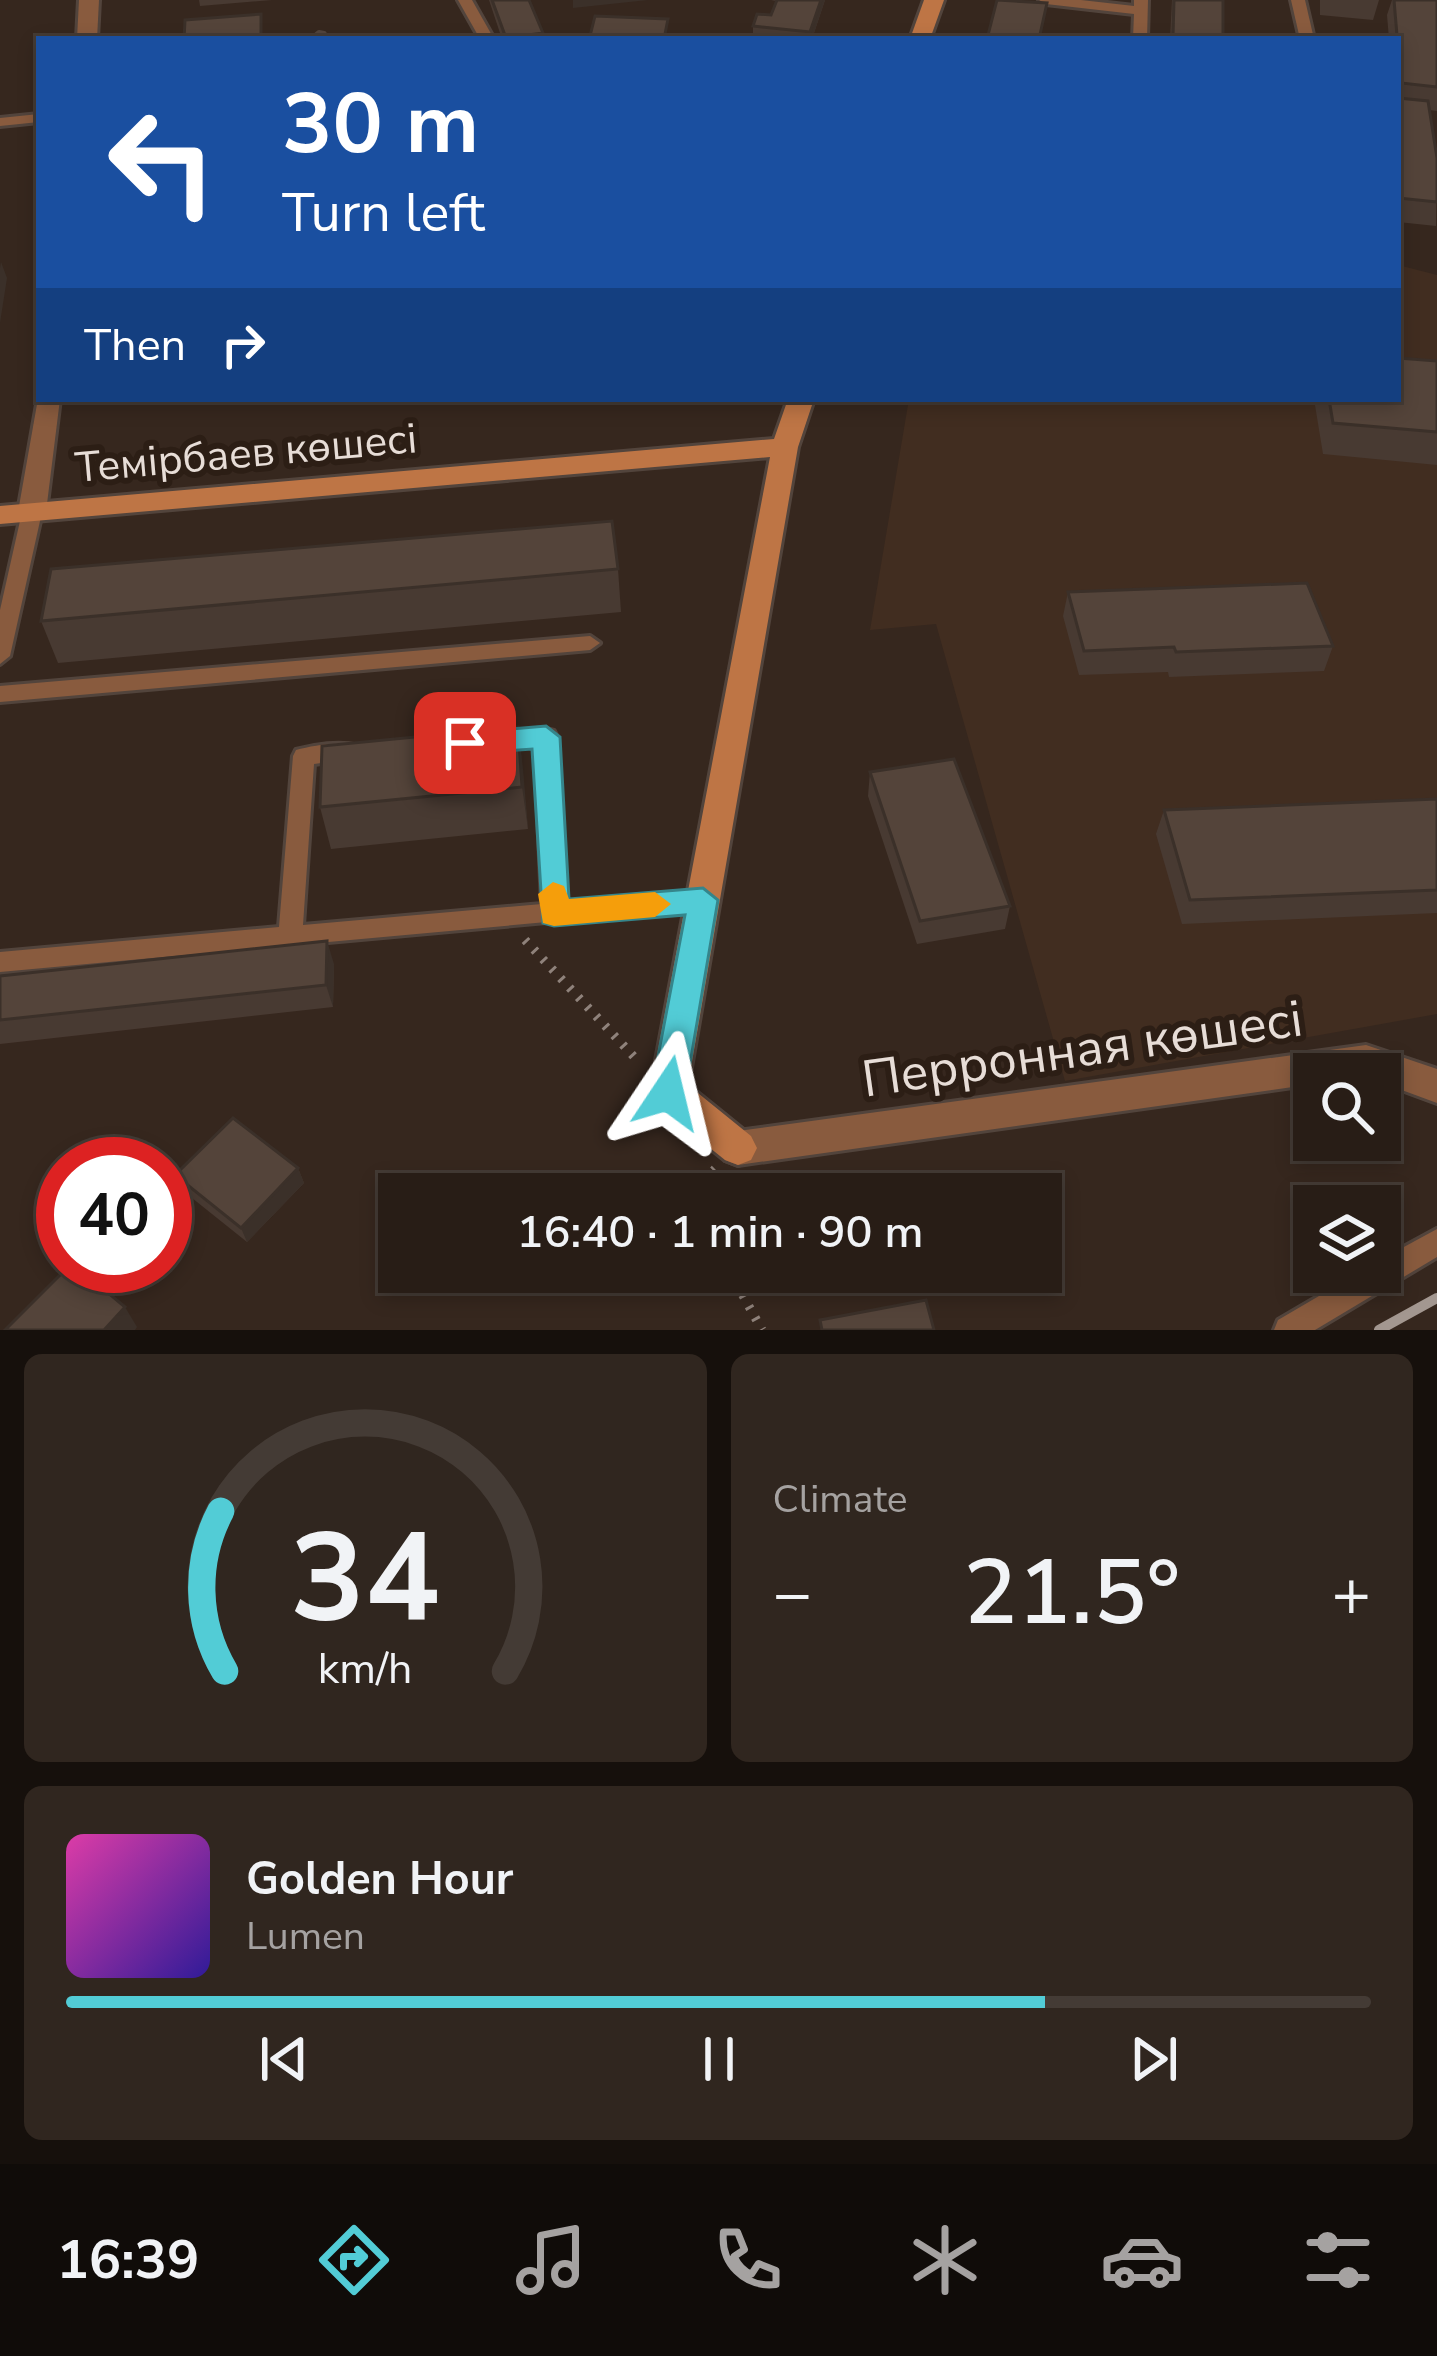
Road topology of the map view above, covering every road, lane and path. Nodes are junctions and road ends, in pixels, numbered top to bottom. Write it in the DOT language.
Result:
graph roads {
  1 [pos="89,0"];
  2 [pos="465,0"];
  3 [pos="934,0"];
  4 [pos="1046,0"];
  5 [pos="1298,0"];
  6 [pos="1141,6"];
  7 [pos="87,36"];
  8 [pos="485,36"];
  9 [pos="921,36"];
  10 [pos="1140,36"];
  11 [pos="1306,36"];
  12 [pos="36,118"];
  13 [pos="0,122"];
  14 [pos="46,402"];
  15 [pos="800,402"];
  16 [pos="785,447"];
  17 [pos="32,512"];
  18 [pos="0,515"];
  19 [pos="590,643"];
  20 [pos="0,656"];
  21 [pos="0,694"];
  22 [pos="480,742"];
  23 [pos="370,751"];
  24 [pos="703,900"];
  25 [pos="554,914"];
  26 [pos="504,918"];
  27 [pos="290,936"];
  28 [pos="0,962"];
  29 [pos="1437,1086"];
  30 [pos="668,1093"];
  31 [pos="1437,1242"];
  32 [pos="742,1293"];
  33 [pos="762,1330"];
  34 [pos="1288,1330"];
  1 -- 7 [label="street"];
  2 -- 8 [label="lane"];
  3 -- 9 [label="street"];
  4 -- 6 [label="lane"];
  5 -- 11 [label="lane"];
  6 -- 10 [label="lane"];
  12 -- 13 [label="lane"];
  14 -- 17 [label="street"];
  15 -- 16 [label="street"];
  16 -- 17 [label="street, Темірбаев көшесі"];
  16 -- 24 [label="street"];
  17 -- 18 [label="street, Темірбаев көшесі"];
  17 -- 20 [label="lane"];
  19 -- 21 [label="lane"];
  22 -- 25 [label="lane"];
  23 -- 27 [label="lane"];
  24 -- 25 [label="lane"];
  24 -- 30 [label="street"];
  25 -- 26 [label="lane"];
  26 -- 27 [label="lane"];
  26 -- 30 [label="path"];
  27 -- 28 [label="lane"];
  29 -- 30 [label="street, Перронная көшесі"];
  31 -- 34 [label="lane"];
  32 -- 33 [label="path"];
}
